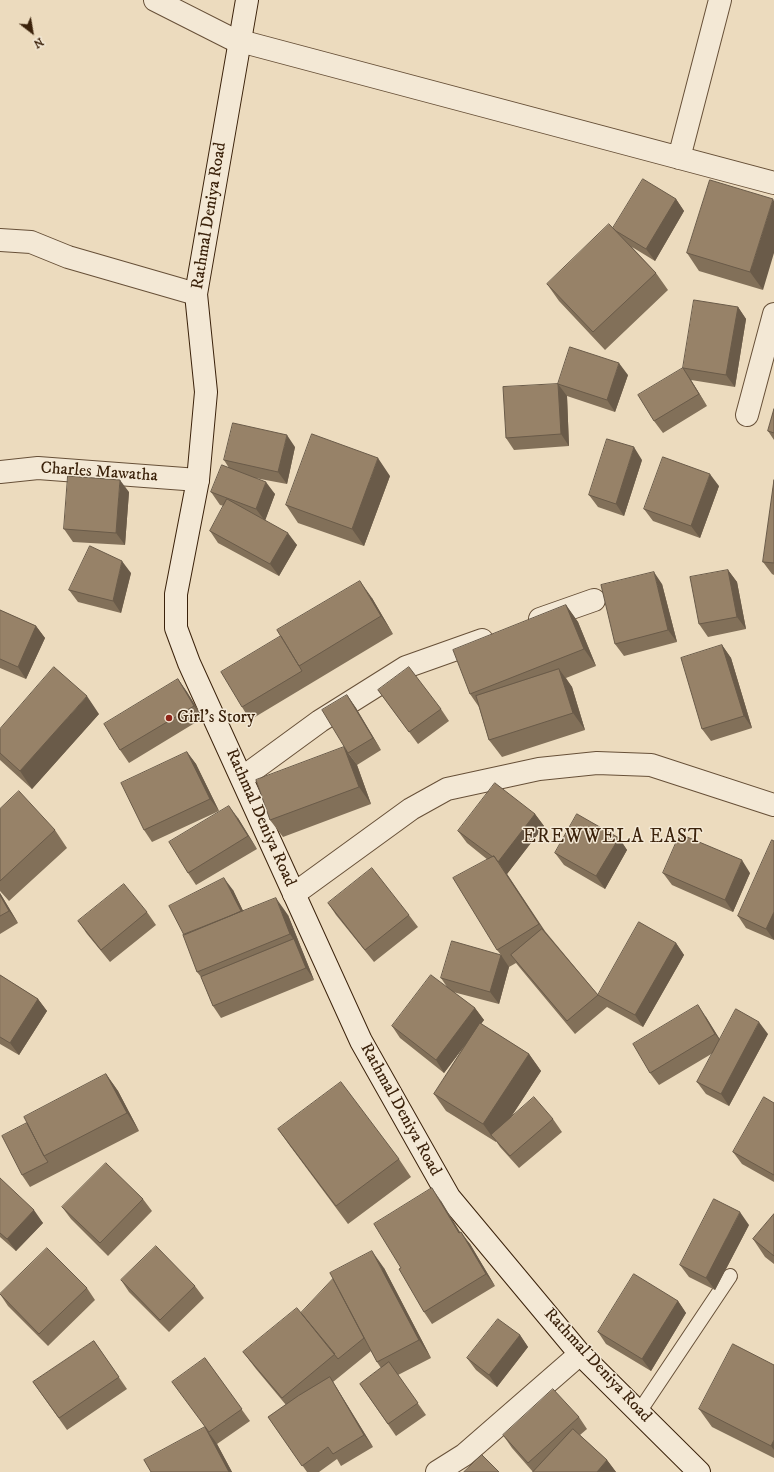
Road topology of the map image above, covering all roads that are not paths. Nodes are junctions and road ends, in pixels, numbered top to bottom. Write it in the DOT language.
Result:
graph roads {
  1 [pos="155,0"];
  2 [pos="247,0"];
  3 [pos="720,0"];
  4 [pos="240,42"];
  5 [pos="679,158"];
  6 [pos="774,183"];
  7 [pos="0,240"];
  8 [pos="196,294"];
  9 [pos="774,314"];
  10 [pos="747,415"];
  11 [pos="0,472"];
  12 [pos="198,480"];
  13 [pos="594,600"];
  14 [pos="242,778"];
  15 [pos="774,805"];
  16 [pos="294,894"];
  17 [pos="730,1276"];
  18 [pos="580,1354"];
  19 [pos="638,1412"];
  20 [pos="437,1472"];
  21 [pos="699,1472"];
  1 -- 4 [label="street"];
  2 -- 4 [label="street, Rathmal Deniya Road"];
  3 -- 5 [label="street"];
  4 -- 5 [label="street"];
  4 -- 8 [label="street, Rathmal Deniya Road"];
  5 -- 6 [label="street"];
  7 -- 8 [label="street"];
  8 -- 12 [label="street, Rathmal Deniya Road"];
  9 -- 10 [label="street"];
  11 -- 12 [label="street, Charles Mawatha"];
  12 -- 14 [label="street, Rathmal Deniya Road"];
  13 -- 14 [label="street"];
  14 -- 16 [label="street, Rathmal Deniya Road"];
  15 -- 16 [label="street"];
  16 -- 18 [label="street, Rathmal Deniya Road"];
  17 -- 19 [label="lane"];
  18 -- 19 [label="street, Rathmal Deniya Road"];
  18 -- 20 [label="street"];
  19 -- 21 [label="street, Rathmal Deniya Road"];
}
